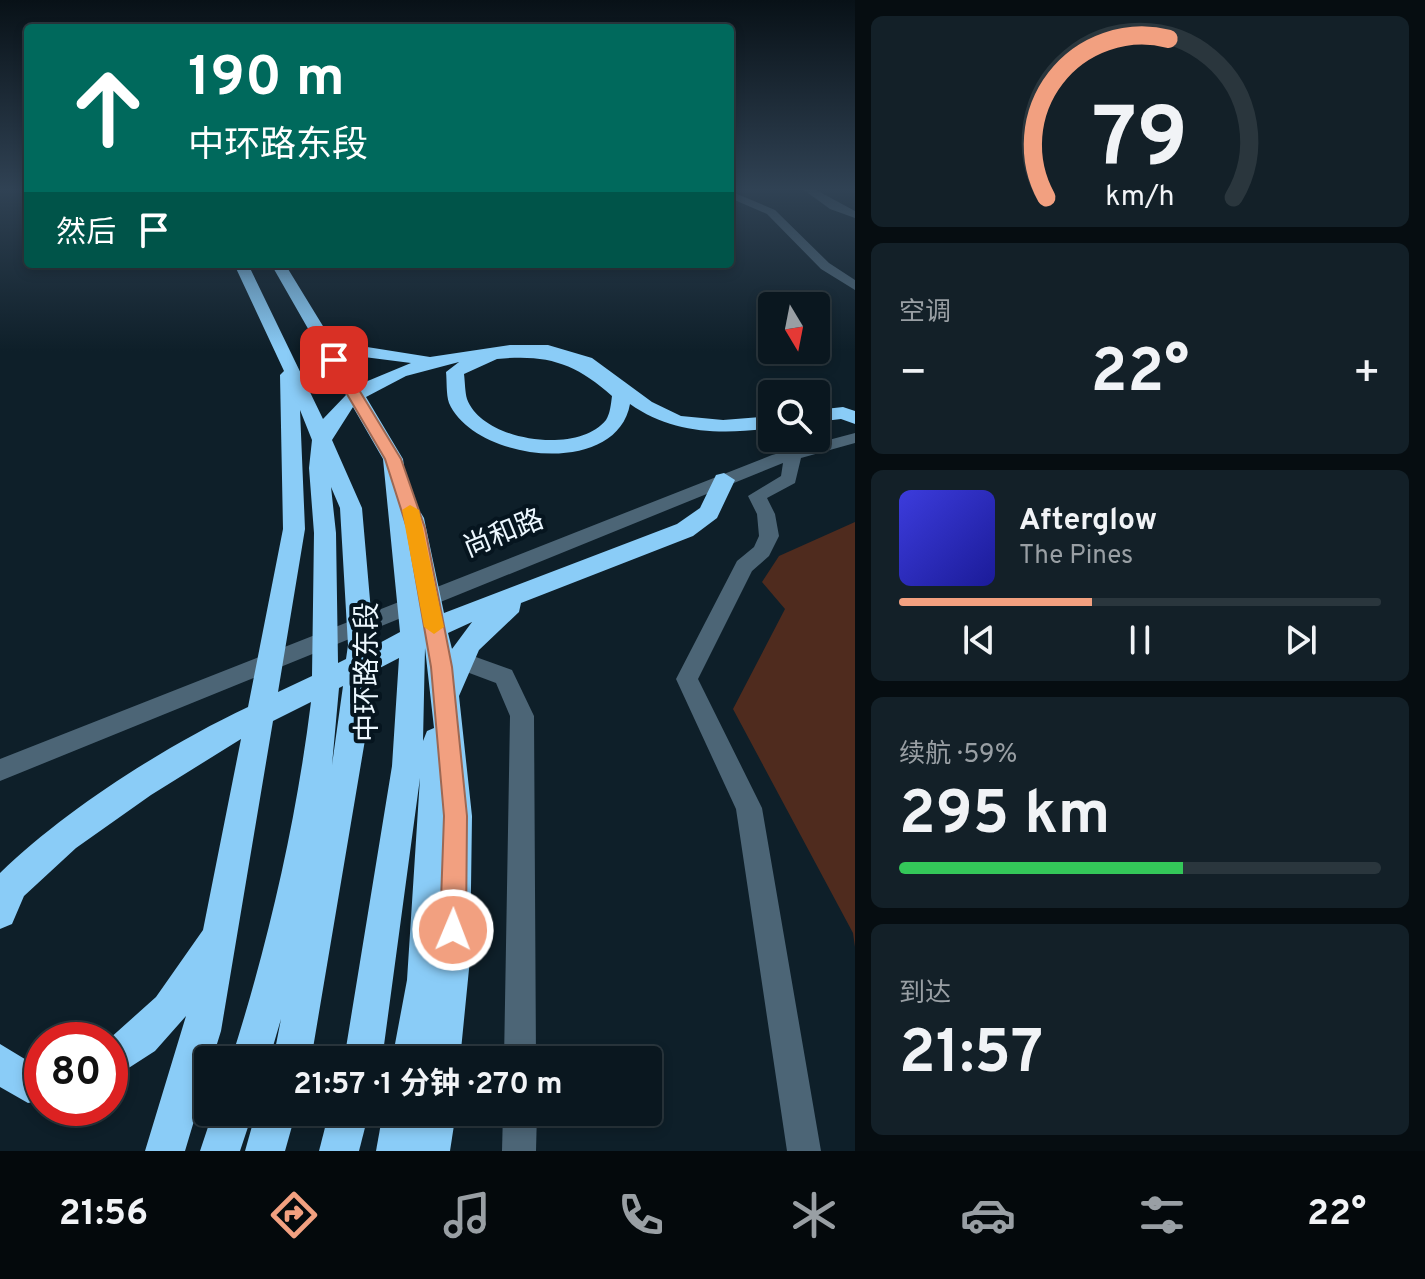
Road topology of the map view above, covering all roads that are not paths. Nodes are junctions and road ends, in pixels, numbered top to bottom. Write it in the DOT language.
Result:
graph roads {
  1 [pos="803,244"];
  2 [pos="243,268"];
  3 [pos="280,268"];
  4 [pos="855,286"];
  5 [pos="320,335"];
  6 [pos="496,354"];
  7 [pos="289,361"];
  8 [pos="830,414"];
  9 [pos="855,418"];
  10 [pos="758,424"];
  11 [pos="855,438"];
  12 [pos="793,455"];
  13 [pos="393,459"];
  14 [pos="724,480"];
  15 [pos="533,589"];
  16 [pos="440,657"];
  17 [pos="352,734"];
  18 [pos="0,770"];
  19 [pos="0,912"];
  20 [pos="222,925"];
  21 [pos="274,984"];
  22 [pos="254,1046"];
  23 [pos="295,1046"];
  24 [pos="365,1046"];
  25 [pos="413,1046"];
  26 [pos="443,1046"];
  27 [pos="520,1046"];
  28 [pos="128,1050"];
  29 [pos="0,1063"];
  30 [pos="24,1081"];
  31 [pos="228,1126"];
  32 [pos="272,1126"];
  33 [pos="345,1126"];
  34 [pos="400,1126"];
  35 [pos="434,1126"];
  36 [pos="520,1126"];
  37 [pos="165,1151"];
  38 [pos="220,1151"];
  39 [pos="265,1151"];
  40 [pos="339,1151"];
  41 [pos="396,1151"];
  42 [pos="430,1151"];
  43 [pos="519,1151"];
  44 [pos="804,1151"];
  1 -- 4 [label="street"];
  2 -- 7 [label="highway, 中环路东段"];
  3 -- 5 [label="highway, 中环路东段"];
  5 -- 6 [label="highway"];
  5 -- 13 [label="highway, 中环路东段"];
  6 -- 10 [label="highway"];
  6 -- 21 [label="highway"];
  7 -- 17 [label="highway, 中环路东段"];
  7 -- 20 [label="highway"];
  8 -- 9 [label="highway"];
  11 -- 12 [label="street, 尚和路"];
  12 -- 14 [label="street, 尚和路"];
  12 -- 44 [label="street"];
  13 -- 16 [label="highway"];
  13 -- 24 [label="highway, 中环路东段"];
  14 -- 15 [label="highway"];
  14 -- 18 [label="street, 尚和路"];
  15 -- 19 [label="highway"];
  15 -- 25 [label="highway"];
  16 -- 26 [label="highway"];
  16 -- 27 [label="street"];
  17 -- 21 [label="highway"];
  17 -- 23 [label="highway, 中环路东段"];
  20 -- 28 [label="highway"];
  20 -- 37 [label="highway"];
  21 -- 22 [label="highway"];
  29 -- 30 [label="highway"];
  31 -- 38 [label="highway"];
  32 -- 39 [label="highway"];
  33 -- 40 [label="highway"];
  34 -- 41 [label="highway"];
  35 -- 42 [label="highway"];
  36 -- 43 [label="street"];
}
